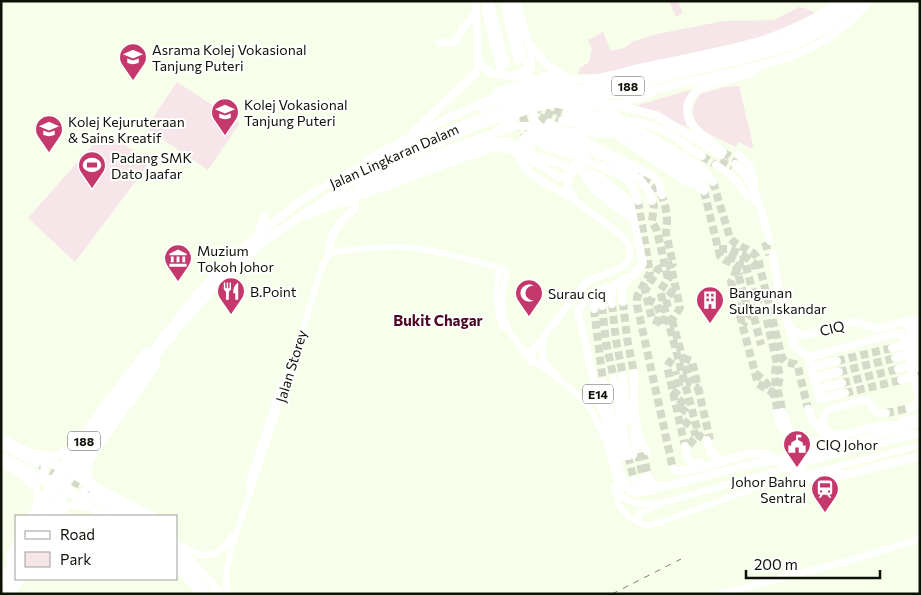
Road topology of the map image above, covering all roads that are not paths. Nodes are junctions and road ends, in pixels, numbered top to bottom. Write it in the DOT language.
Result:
graph roads {
  1 [pos="476,1"];
  2 [pos="486,1"];
  3 [pos="490,1"];
  4 [pos="504,1"];
  5 [pos="510,1"];
  6 [pos="517,1"];
  7 [pos="841,1"];
  8 [pos="852,1"];
  9 [pos="862,1"];
  10 [pos="869,1"];
  11 [pos="476,13"];
  12 [pos="439,43"];
  13 [pos="530,45"];
  14 [pos="778,47"];
  15 [pos="477,54"];
  16 [pos="532,60"];
  17 [pos="763,66"];
  18 [pos="632,69"];
  19 [pos="510,76"];
  20 [pos="570,79"];
  21 [pos="527,88"];
  22 [pos="657,89"];
  23 [pos="537,90"];
  24 [pos="626,93"];
  25 [pos="620,106"];
  26 [pos="608,109"];
  27 [pos="619,116"];
  28 [pos="601,120"];
  29 [pos="476,123"];
  30 [pos="549,123"];
  31 [pos="431,126"];
  32 [pos="610,128"];
  33 [pos="491,134"];
  34 [pos="524,134"];
  35 [pos="553,134"];
  36 [pos="405,139"];
  37 [pos="541,144"];
  38 [pos="702,156"];
  39 [pos="722,156"];
  40 [pos="604,158"];
  41 [pos="544,159"];
  42 [pos="735,162"];
  43 [pos="350,172"];
  44 [pos="572,172"];
  45 [pos="583,174"];
  46 [pos="628,179"];
  47 [pos="704,191"];
  48 [pos="662,195"];
  49 [pos="569,196"];
  50 [pos="335,199"];
  51 [pos="756,200"];
  52 [pos="345,201"];
  53 [pos="638,201"];
  54 [pos="317,205"];
  55 [pos="265,215"];
  56 [pos="632,217"];
  57 [pos="298,218"];
  58 [pos="762,218"];
  59 [pos="606,222"];
  60 [pos="257,236"];
  61 [pos="767,241"];
  62 [pos="328,248"];
  63 [pos="771,255"];
  64 [pos="630,277"];
  65 [pos="616,284"];
  66 [pos="778,286"];
  67 [pos="608,288"];
  68 [pos="200,292"];
  69 [pos="597,292"];
  70 [pos="622,302"];
  71 [pos="612,304"];
  72 [pos="602,306"];
  73 [pos="594,309"];
  74 [pos="913,320"];
  75 [pos="304,323"];
  76 [pos="790,329"];
  77 [pos="176,330"];
  78 [pos="545,332"];
  79 [pos="920,342"];
  80 [pos="906,344"];
  81 [pos="892,348"];
  82 [pos="909,354"];
  83 [pos="808,357"];
  84 [pos="529,358"];
  85 [pos="895,358"];
  86 [pos="837,361"];
  87 [pos="915,366"];
  88 [pos="811,367"];
  89 [pos="898,369"];
  90 [pos="141,372"];
  91 [pos="839,372"];
  92 [pos="634,373"];
  93 [pos="624,376"];
  94 [pos="914,376"];
  95 [pos="814,378"];
  96 [pos="559,379"];
  97 [pos="614,379"];
  98 [pos="901,380"];
  99 [pos="603,382"];
  100 [pos="842,383"];
  101 [pos="817,388"];
  102 [pos="845,393"];
  103 [pos="914,407"];
  104 [pos="809,411"];
  105 [pos="780,413"];
  106 [pos="886,413"];
  107 [pos="920,413"];
  108 [pos="920,417"];
  109 [pos="920,424"];
  110 [pos="920,435"];
  111 [pos="1,438"];
  112 [pos="709,440"];
  113 [pos="638,443"];
  114 [pos="1,445"];
  115 [pos="920,445"];
  116 [pos="687,446"];
  117 [pos="73,447"];
  118 [pos="28,451"];
  119 [pos="635,454"];
  120 [pos="920,455"];
  121 [pos="1,456"];
  122 [pos="719,457"];
  123 [pos="90,458"];
  124 [pos="65,459"];
  125 [pos="36,463"];
  126 [pos="1,464"];
  127 [pos="673,469"];
  128 [pos="82,470"];
  129 [pos="18,472"];
  130 [pos="32,474"];
  131 [pos="73,475"];
  132 [pos="60,477"];
  133 [pos="641,478"];
  134 [pos="90,489"];
  135 [pos="659,489"];
  136 [pos="45,492"];
  137 [pos="642,493"];
  138 [pos="628,500"];
  139 [pos="669,501"];
  140 [pos="62,503"];
  141 [pos="84,503"];
  142 [pos="619,505"];
  143 [pos="99,512"];
  144 [pos="32,515"];
  145 [pos="33,515"];
  146 [pos="39,515"];
  147 [pos="49,515"];
  148 [pos="57,515"];
  149 [pos="58,515"];
  150 [pos="106,515"];
  151 [pos="127,515"];
  152 [pos="137,515"];
  153 [pos="151,515"];
  154 [pos="640,523"];
  155 [pos="920,538"];
  156 [pos="178,539"];
  157 [pos="178,546"];
  158 [pos="185,547"];
  159 [pos="15,548"];
  160 [pos="178,556"];
  161 [pos="15,558"];
  162 [pos="196,566"];
  163 [pos="178,568"];
  164 [pos="1,573"];
  165 [pos="15,575"];
  166 [pos="19,580"];
  167 [pos="1,584"];
  168 [pos="6,594"];
  169 [pos="12,594"];
  170 [pos="201,594"];
  171 [pos="208,594"];
  172 [pos="221,594"];
  173 [pos="228,594"];
  174 [pos="719,594"];
  1 -- 11 [label="highway"];
  2 -- 3 [label="highway"];
  4 -- 5 [label="highway"];
  6 -- 13 [label="highway"];
  7 -- 18 [label="highway"];
  8 -- 14 [label="highway, Jalan Lingkaran Dalam / 188"];
  9 -- 14 [label="highway, Jalan Lingkaran Dalam / 188"];
  10 -- 17 [label="highway"];
  11 -- 12 [label="highway"];
  11 -- 15 [label="highway"];
  13 -- 16 [label="highway"];
  13 -- 20 [label="highway"];
  14 -- 29 [label="highway, Jalan Lingkaran Dalam / 188"];
  15 -- 19 [label="highway"];
  15 -- 36 [label="highway"];
  16 -- 19 [label="highway"];
  16 -- 21 [label="highway"];
  17 -- 22 [label="highway"];
  17 -- 39 [label="highway"];
  18 -- 20 [label="highway"];
  18 -- 24 [label="highway"];
  19 -- 21 [label="highway"];
  20 -- 23 [label="highway"];
  21 -- 23 [label="highway"];
  21 -- 23 [label="highway"];
  21 -- 31 [label="highway"];
  21 -- 31 [label="highway"];
  21 -- 33 [label="highway"];
  22 -- 24 [label="highway"];
  22 -- 25 [label="highway"];
  23 -- 24 [label="highway"];
  23 -- 25 [label="highway"];
  23 -- 26 [label="highway"];
  23 -- 28 [label="highway"];
  23 -- 35 [label="highway"];
  25 -- 26 [label="highway"];
  25 -- 27 [label="highway"];
  25 -- 39 [label="highway"];
  26 -- 27 [label="highway"];
  26 -- 28 [label="highway"];
  27 -- 32 [label="highway"];
  28 -- 47 [label="highway"];
  29 -- 43 [label="highway, Jalan Lingkaran Dalam / 188"];
  29 -- 54 [label="highway, Jalan Lingkaran Dalam / 188"];
  30 -- 48 [label="highway"];
  31 -- 36 [label="highway"];
  32 -- 38 [label="highway"];
  32 -- 47 [label="highway"];
  33 -- 35 [label="highway"];
  33 -- 50 [label="highway"];
  34 -- 41 [label="highway"];
  35 -- 40 [label="highway"];
  36 -- 43 [label="highway"];
  37 -- 46 [label="highway"];
  39 -- 51 [label="highway"];
  40 -- 46 [label="highway"];
  40 -- 49 [label="highway"];
  41 -- 45 [label="highway"];
  41 -- 50 [label="highway"];
  42 -- 51 [label="highway"];
  43 -- 60 [label="highway, Jalan Lingkaran Dalam / 188"];
  44 -- 46 [label="highway"];
  44 -- 52 [label="highway"];
  44 -- 59 [label="main road"];
  45 -- 56 [label="highway"];
  45 -- 56 [label="highway"];
  46 -- 53 [label="highway"];
  47 -- 49 [label="highway"];
  49 -- 59 [label="main road"];
  50 -- 54 [label="highway"];
  51 -- 58 [label="highway"];
  52 -- 57 [label="highway"];
  52 -- 62 [label="highway"];
  54 -- 57 [label="highway, Jalan Lingkaran Dalam / 188"];
  55 -- 60 [label="highway"];
  56 -- 64 [label="highway"];
  57 -- 77 [label="highway, Jalan Lingkaran Dalam / 188"];
  58 -- 61 [label="highway"];
  58 -- 66 [label="highway"];
  59 -- 78 [label="main road"];
  60 -- 68 [label="highway, Jalan Lingkaran Dalam / 188"];
  63 -- 66 [label="highway"];
  64 -- 65 [label="highway, E14"];
  64 -- 70 [label="highway"];
  65 -- 67 [label="highway, E14"];
  65 -- 71 [label="highway"];
  66 -- 76 [label="highway"];
  67 -- 69 [label="highway, E14"];
  67 -- 72 [label="highway"];
  68 -- 90 [label="highway, Jalan Lingkaran Dalam / 188"];
  68 -- 117 [label="highway"];
  69 -- 73 [label="highway"];
  69 -- 137 [label="highway, E14"];
  74 -- 76 [label="highway, CIQ"];
  74 -- 79 [label="highway"];
  74 -- 87 [label="highway"];
  75 -- 84 [label="main road"];
  75 -- 158 [label="main road, Jalan Storey"];
  75 -- 173 [label="main road, Jalan Storey"];
  76 -- 83 [label="highway"];
  77 -- 90 [label="highway, Jalan Lingkaran Dalam / 188"];
  77 -- 123 [label="highway"];
  78 -- 84 [label="main road"];
  78 -- 96 [label="main road"];
  80 -- 81 [label="highway"];
  80 -- 82 [label="highway"];
  80 -- 83 [label="highway, CIQ"];
  82 -- 85 [label="highway"];
  82 -- 87 [label="highway"];
  83 -- 88 [label="highway"];
  84 -- 96 [label="main road"];
  84 -- 142 [label="main road"];
  86 -- 88 [label="highway"];
  87 -- 89 [label="highway"];
  87 -- 94 [label="highway"];
  88 -- 95 [label="highway"];
  90 -- 146 [label="highway, Jalan Lingkaran Dalam / 188"];
  90 -- 147 [label="highway, Jalan Lingkaran Dalam / 188"];
  91 -- 95 [label="highway"];
  92 -- 113 [label="highway, E14"];
  93 -- 113 [label="highway, E14"];
  94 -- 98 [label="highway"];
  94 -- 103 [label="highway"];
  95 -- 101 [label="highway"];
  96 -- 138 [label="main road"];
  97 -- 119 [label="highway, E14"];
  99 -- 119 [label="highway, E14"];
  100 -- 101 [label="highway"];
  101 -- 102 [label="highway"];
  104 -- 107 [label="highway"];
  105 -- 108 [label="highway"];
  106 -- 109 [label="highway"];
  110 -- 135 [label="highway"];
  110 -- 139 [label="main road"];
  111 -- 118 [label="highway"];
  112 -- 122 [label="highway"];
  113 -- 119 [label="highway, E14"];
  114 -- 125 [label="highway"];
  115 -- 154 [label="main road"];
  116 -- 122 [label="highway"];
  117 -- 118 [label="highway"];
  117 -- 124 [label="highway"];
  118 -- 130 [label="highway"];
  118 -- 132 [label="highway"];
  120 -- 122 [label="highway"];
  120 -- 127 [label="highway"];
  121 -- 130 [label="highway"];
  123 -- 128 [label="highway"];
  123 -- 134 [label="highway"];
  124 -- 128 [label="highway"];
  124 -- 132 [label="highway"];
  126 -- 129 [label="highway"];
  128 -- 131 [label="highway"];
  129 -- 130 [label="highway"];
  129 -- 144 [label="highway"];
  130 -- 132 [label="highway"];
  131 -- 132 [label="highway"];
  131 -- 134 [label="highway"];
  132 -- 134 [label="highway"];
  132 -- 136 [label="highway"];
  132 -- 140 [label="highway"];
  132 -- 141 [label="highway"];
  133 -- 135 [label="highway"];
  133 -- 135 [label="highway"];
  133 -- 137 [label="highway"];
  134 -- 141 [label="highway"];
  134 -- 151 [label="highway"];
  134 -- 152 [label="highway"];
  134 -- 153 [label="highway"];
  135 -- 137 [label="highway"];
  136 -- 140 [label="highway"];
  136 -- 145 [label="highway"];
  138 -- 139 [label="main road"];
  138 -- 142 [label="main road"];
  139 -- 154 [label="main road"];
  140 -- 148 [label="highway"];
  141 -- 143 [label="highway"];
  142 -- 154 [label="main road"];
  143 -- 149 [label="highway"];
  143 -- 150 [label="highway"];
  155 -- 174 [label="main road"];
  156 -- 158 [label="highway"];
  157 -- 162 [label="highway"];
  158 -- 162 [label="highway"];
  159 -- 164 [label="highway"];
  160 -- 171 [label="highway"];
  161 -- 167 [label="highway"];
  162 -- 172 [label="highway"];
  163 -- 170 [label="highway"];
  165 -- 168 [label="highway"];
  166 -- 169 [label="highway"];
}
